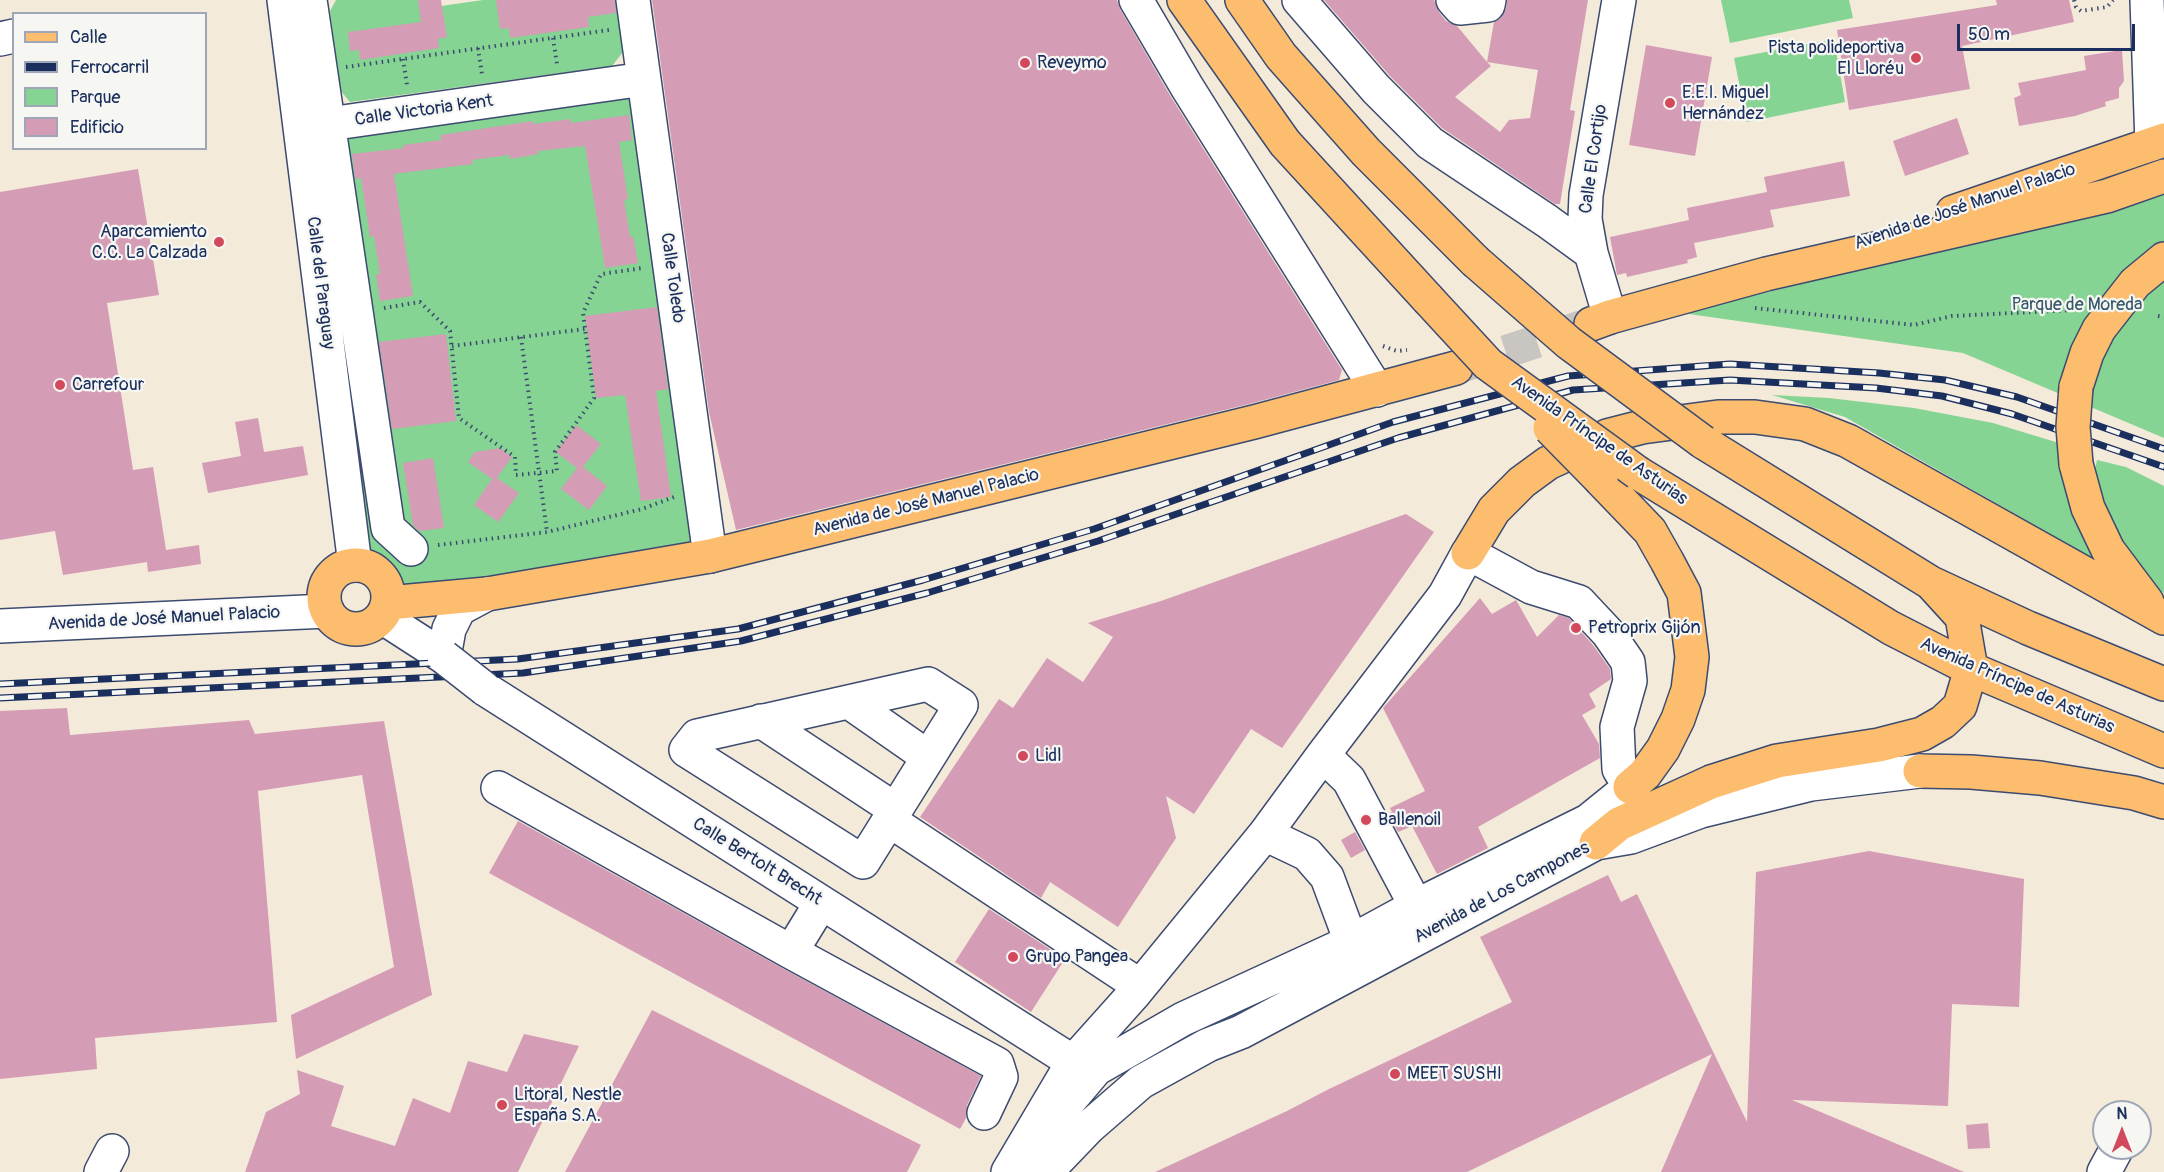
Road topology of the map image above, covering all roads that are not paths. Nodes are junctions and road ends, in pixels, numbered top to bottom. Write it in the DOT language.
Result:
graph roads {
  1 [pos="284,0"];
  2 [pos="310,0"];
  3 [pos="1137,0"];
  4 [pos="1184,0"];
  5 [pos="1242,0"];
  6 [pos="1299,0"];
  7 [pos="1453,0"];
  8 [pos="1489,0"];
  9 [pos="1618,0"];
  10 [pos="2147,0"];
  11 [pos="635,13"];
  12 [pos="644,78"];
  13 [pos="329,124"];
  14 [pos="2158,142"];
  15 [pos="2164,177"];
  16 [pos="1591,253"];
  17 [pos="2164,259"];
  18 [pos="1766,274"];
  19 [pos="1601,320"];
  20 [pos="1488,364"];
  21 [pos="1456,368"];
  22 [pos="1377,390"];
  23 [pos="411,549"];
  24 [pos="1468,553"];
  25 [pos="710,556"];
  26 [pos="355,565"];
  27 [pos="1930,583"];
  28 [pos="487,594"];
  29 [pos="385,610"];
  30 [pos="327,611"];
  31 [pos="2159,614"];
  32 [pos="0,626"];
  33 [pos="444,657"];
  34 [pos="1971,669"];
  35 [pos="2164,684"];
  36 [pos="849,702"];
  37 [pos="761,721"];
  38 [pos="2164,751"];
  39 [pos="1323,755"];
  40 [pos="928,757"];
  41 [pos="1920,771"];
  42 [pos="1630,787"];
  43 [pos="498,788"];
  44 [pos="2164,802"];
  45 [pos="892,815"];
  46 [pos="1265,834"];
  47 [pos="1596,843"];
  48 [pos="821,903"];
  49 [pos="1416,906"];
  50 [pos="1348,943"];
  51 [pos="791,952"];
  52 [pos="1140,986"];
  53 [pos="1208,1045"];
  54 [pos="1084,1065"];
  55 [pos="1141,1082"];
  56 [pos="984,1113"];
  57 [pos="1008,1172"];
  58 [pos="1046,1172"];
  1 -- 26 [label="street, Calle del Paraguay"];
  2 -- 13 [label="street, Calle Victoria Kent"];
  3 -- 22 [label="street"];
  4 -- 20 [label="main road, Avenida Príncipe de Asturias, bridge"];
  5 -- 27 [label="main road, bridge"];
  6 -- 16 [label="street"];
  7 -- 8 [label="street"];
  9 -- 16 [label="street, Calle El Cortijo"];
  10 -- 14 [label="street"];
  11 -- 12 [label="street, Calle Toledo"];
  12 -- 13 [label="street, Calle Victoria Kent"];
  12 -- 25 [label="street, Calle Toledo"];
  13 -- 23 [label="street, Calle del Paraguay"];
  14 -- 18 [label="main road, Avenida de José Manuel Palacio"];
  15 -- 18 [label="main road, Avenida de José Manuel Palacio"];
  16 -- 19 [label="street, Calle El Cortijo"];
  17 -- 31 [label="main road, bridge"];
  18 -- 19 [label="main road, Avenida de José Manuel Palacio"];
  20 -- 34 [label="main road, Avenida Príncipe de Asturias, bridge"];
  20 -- 42 [label="main road, bridge"];
  21 -- 22 [label="main road, Avenida de José Manuel Palacio"];
  22 -- 25 [label="main road, Avenida de José Manuel Palacio"];
  24 -- 31 [label="main road"];
  24 -- 39 [label="street, Avenida de Los Campones"];
  24 -- 42 [label="street"];
  25 -- 28 [label="main road, Avenida de José Manuel Palacio"];
  26 -- 29 [label="main road"];
  26 -- 30 [label="main road"];
  27 -- 34 [label="main road"];
  27 -- 35 [label="main road"];
  28 -- 29 [label="main road, Avenida de José Manuel Palacio"];
  28 -- 33 [label="street"];
  29 -- 30 [label="main road"];
  29 -- 33 [label="street, Calle Bertolt Brecht"];
  30 -- 32 [label="street, Avenida de José Manuel Palacio"];
  33 -- 48 [label="street, Calle Bertolt Brecht, bridge"];
  34 -- 38 [label="main road, Avenida Príncipe de Asturias"];
  34 -- 47 [label="main road"];
  36 -- 37 [label="street"];
  36 -- 40 [label="street"];
  36 -- 40 [label="street"];
  37 -- 45 [label="street"];
  37 -- 45 [label="street"];
  39 -- 46 [label="street, Avenida de Los Campones"];
  39 -- 49 [label="street"];
  40 -- 45 [label="street"];
  41 -- 44 [label="main road"];
  41 -- 47 [label="street, Avenida de Los Campones"];
  42 -- 49 [label="street, Avenida de Los Campones"];
  43 -- 51 [label="street"];
  45 -- 52 [label="street"];
  46 -- 50 [label="street"];
  46 -- 52 [label="street, Avenida de Los Campones"];
  47 -- 53 [label="street, Avenida de Los Campones"];
  48 -- 51 [label="street"];
  48 -- 54 [label="street, Calle Bertolt Brecht"];
  49 -- 50 [label="street, Avenida de Los Campones"];
  50 -- 53 [label="street, Avenida de Los Campones"];
  50 -- 54 [label="street, Avenida de Los Campones"];
  51 -- 56 [label="street"];
  52 -- 54 [label="street, Avenida de Los Campones"];
  53 -- 55 [label="street, Avenida de Los Campones"];
  54 -- 55 [label="street"];
  54 -- 57 [label="street, Avenida de Los Campones"];
  55 -- 58 [label="street, Avenida de Los Campones"];
}
